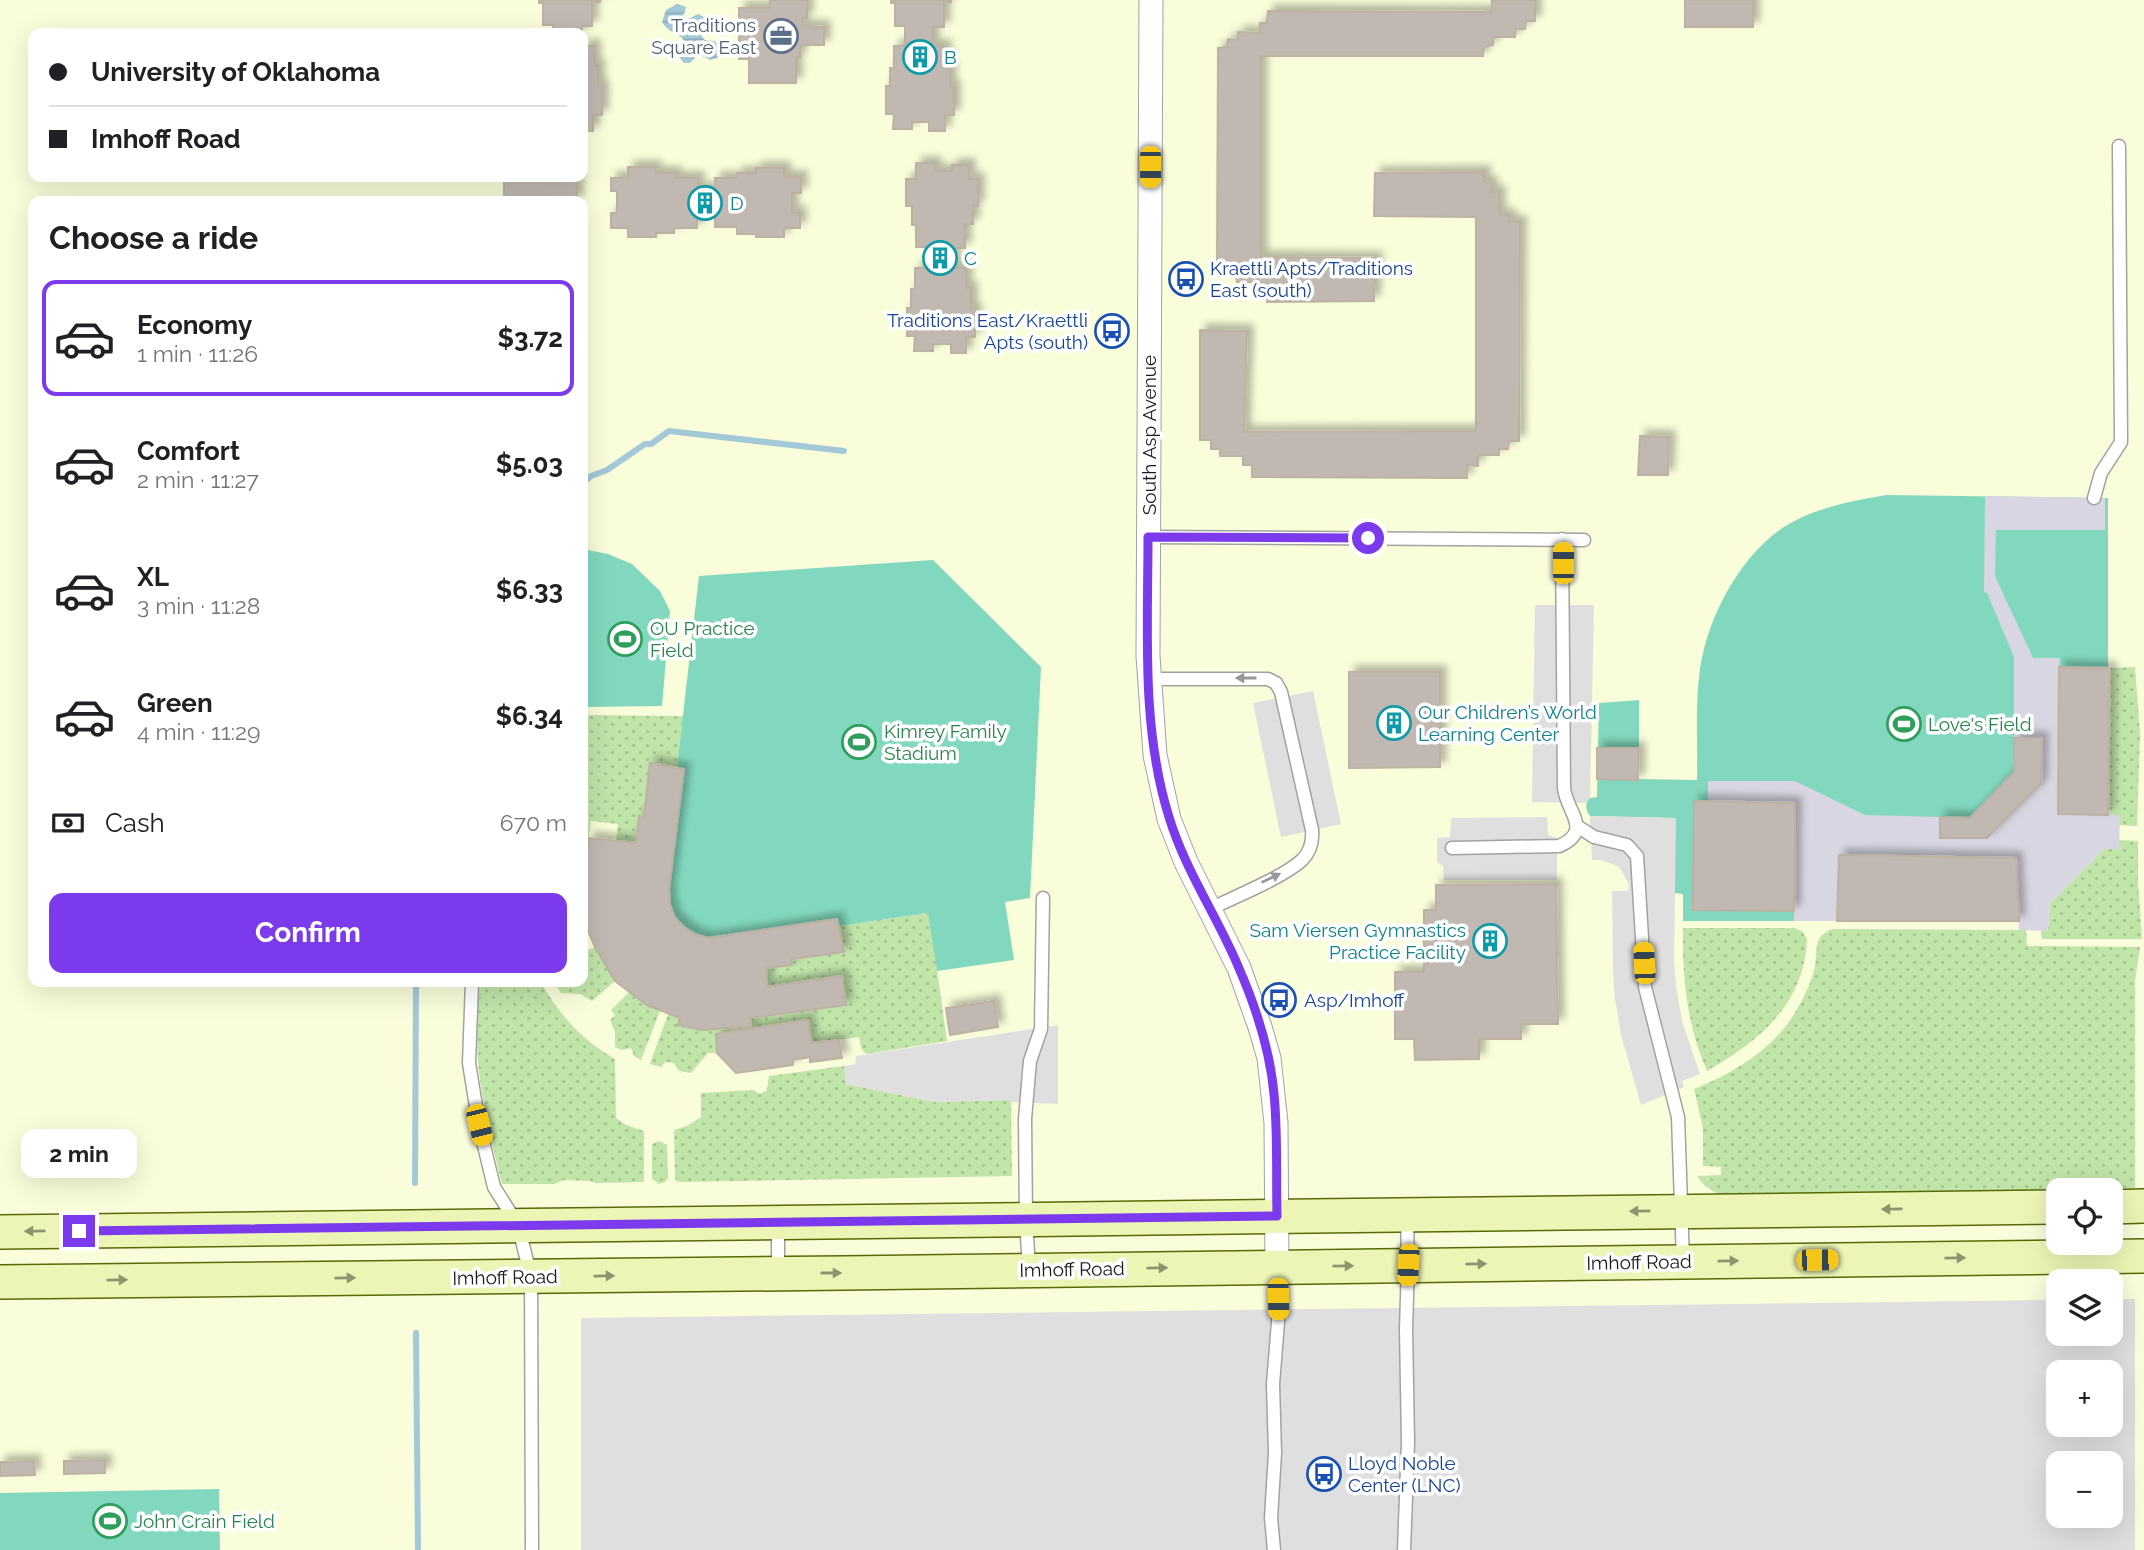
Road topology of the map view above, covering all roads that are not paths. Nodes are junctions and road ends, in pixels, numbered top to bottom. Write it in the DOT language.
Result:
graph roads {
  1 [pos="1151,0"];
  2 [pos="2119,146"];
  3 [pos="2094,498"];
  4 [pos="1148,537"];
  5 [pos="1562,539"];
  6 [pos="1584,540"];
  7 [pos="1149,679"];
  8 [pos="1577,825"];
  9 [pos="1452,848"];
  10 [pos="1043,898"];
  11 [pos="1210,909"];
  12 [pos="472,987"];
  13 [pos="2123,1206"];
  14 [pos="2144,1206"];
  15 [pos="2046,1207"];
  16 [pos="1681,1210"];
  17 [pos="1407,1215"];
  18 [pos="1277,1216"];
  19 [pos="1026,1219"];
  20 [pos="778,1222"];
  21 [pos="518,1225"];
  22 [pos="0,1232"];
  23 [pos="2144,1256"];
  24 [pos="1683,1262"];
  25 [pos="1408,1265"];
  26 [pos="1277,1267"];
  27 [pos="1029,1270"];
  28 [pos="778,1273"];
  29 [pos="531,1277"];
  30 [pos="0,1282"];
  31 [pos="532,1550"];
  32 [pos="1274,1550"];
  33 [pos="1404,1550"];
  1 -- 4 [label="street, South Asp Avenue"];
  2 -- 3 [label="lane"];
  4 -- 5 [label="lane"];
  4 -- 7 [label="street, South Asp Avenue"];
  5 -- 6 [label="lane"];
  5 -- 8 [label="lane"];
  7 -- 11 [label="street, South Asp Avenue"];
  11 -- 7 [label="lane, one-way"];
  8 -- 9 [label="lane"];
  8 -- 16 [label="lane"];
  10 -- 19 [label="lane"];
  11 -- 18 [label="street, South Asp Avenue"];
  12 -- 21 [label="lane"];
  13 -- 14 [label="main road"];
  15 -- 16 [label="main road, one-way"];
  16 -- 17 [label="main road, one-way"];
  16 -- 24 [label="lane"];
  17 -- 18 [label="main road"];
  17 -- 25 [label="lane"];
  18 -- 19 [label="main road"];
  18 -- 26 [label="street, South Asp Avenue"];
  19 -- 20 [label="main road"];
  19 -- 27 [label="lane"];
  20 -- 21 [label="main road"];
  20 -- 28 [label="lane"];
  21 -- 22 [label="main road, one-way"];
  21 -- 29 [label="lane"];
  24 -- 23 [label="main road, Imhoff Road, one-way"];
  25 -- 24 [label="main road, Imhoff Road, one-way"];
  26 -- 25 [label="main road, Imhoff Road, one-way"];
  25 -- 33 [label="lane"];
  27 -- 26 [label="main road, Imhoff Road, one-way"];
  26 -- 32 [label="lane"];
  28 -- 27 [label="main road, Imhoff Road, one-way"];
  29 -- 28 [label="main road, Imhoff Road, one-way"];
  30 -- 29 [label="main road, Imhoff Road, one-way"];
  29 -- 31 [label="lane"];
}
